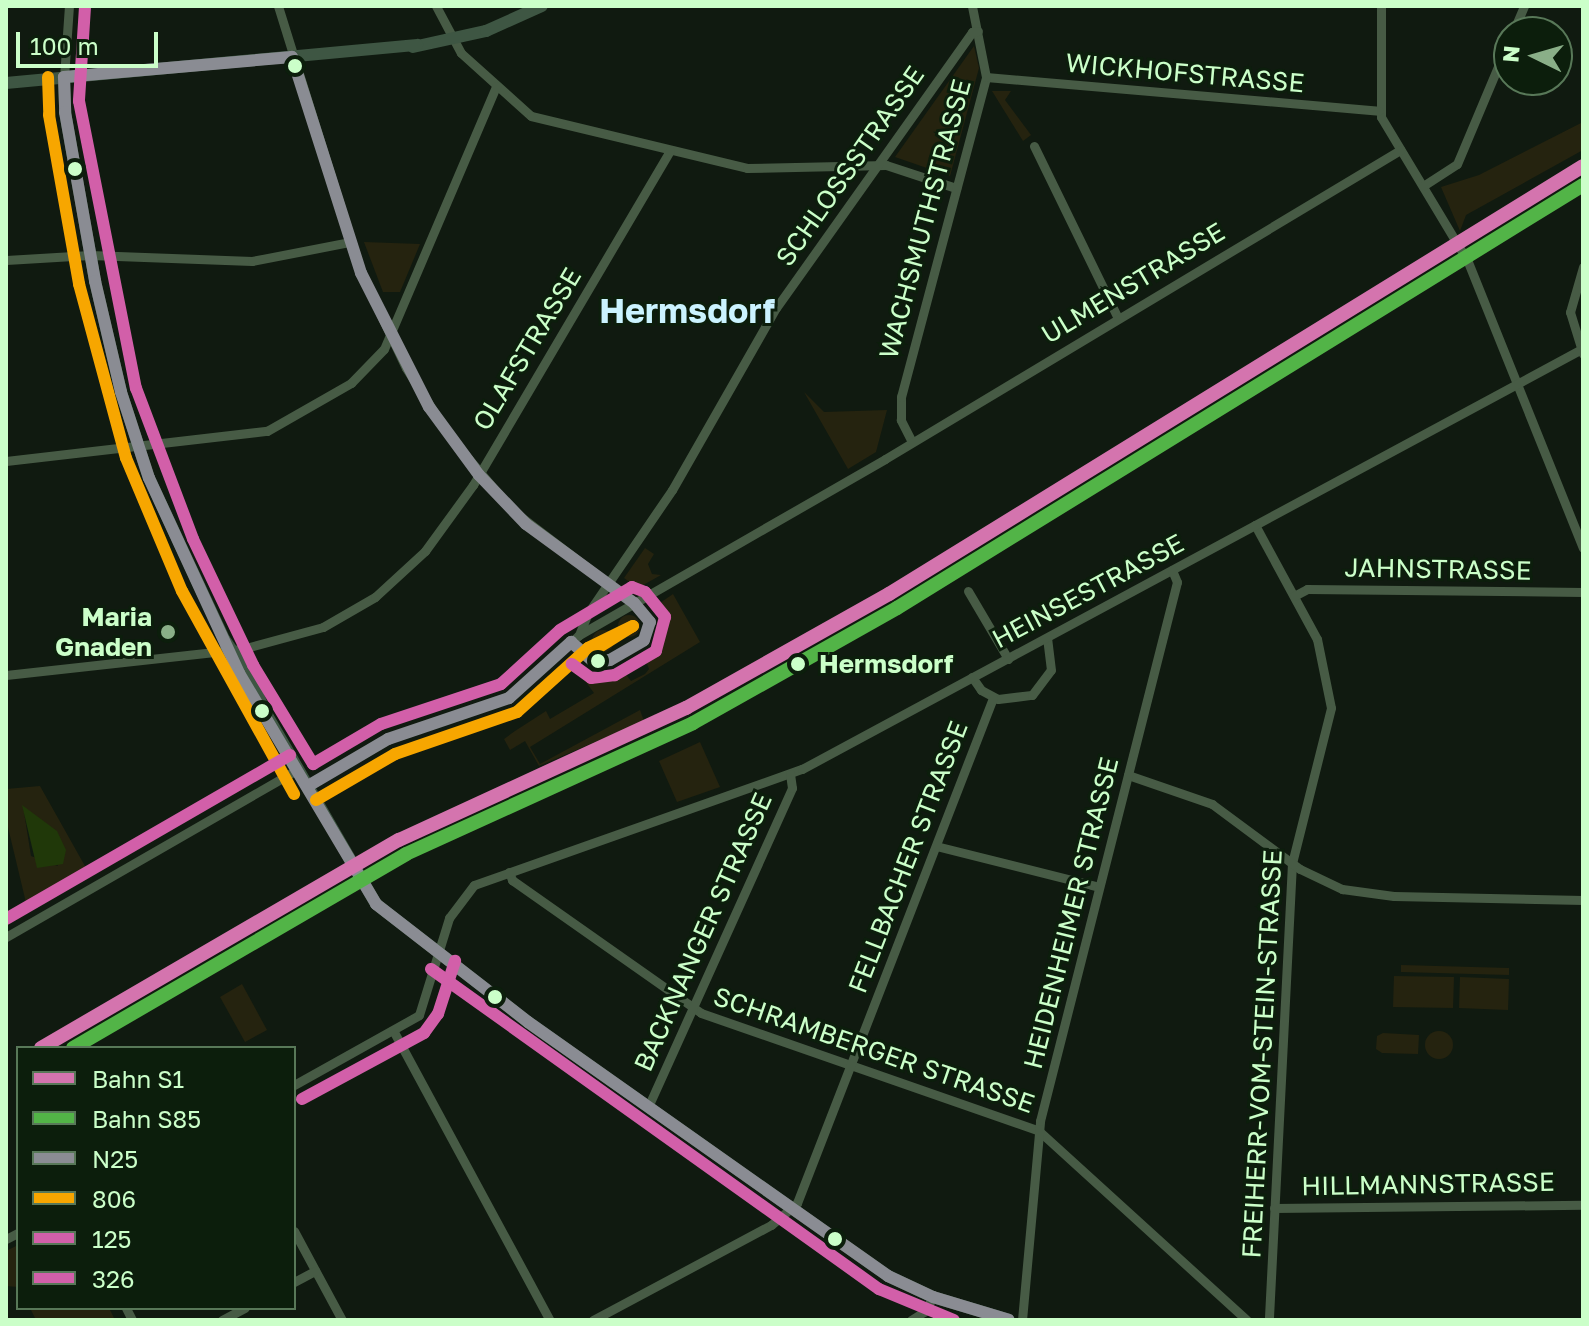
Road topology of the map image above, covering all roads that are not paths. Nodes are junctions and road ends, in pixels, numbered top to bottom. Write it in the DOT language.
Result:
graph roads {
  1 [pos="69,6"];
  2 [pos="278,6"];
  3 [pos="436,6"];
  4 [pos="542,6"];
  5 [pos="972,6"];
  6 [pos="1381,6"];
  7 [pos="978,31"];
  8 [pos="450,41"];
  9 [pos="292,57"];
  10 [pos="64,77"];
  11 [pos="986,77"];
  12 [pos="1493,78"];
  13 [pos="6,83"];
  14 [pos="496,86"];
  15 [pos="1379,111"];
  16 [pos="1034,146"];
  17 [pos="1400,150"];
  18 [pos="670,151"];
  19 [pos="876,165"];
  20 [pos="956,188"];
  21 [pos="1424,188"];
  22 [pos="350,242"];
  23 [pos="90,255"];
  24 [pos="6,260"];
  25 [pos="1583,267"];
  26 [pos="1118,318"];
  27 [pos="389,336"];
  28 [pos="1582,352"];
  29 [pos="1517,381"];
  30 [pos="912,442"];
  31 [pos="138,444"];
  32 [pos="6,461"];
  33 [pos="479,475"];
  34 [pos="1255,525"];
  35 [pos="1583,548"];
  36 [pos="1172,570"];
  37 [pos="607,584"];
  38 [pos="968,591"];
  39 [pos="1583,592"];
  40 [pos="1294,596"];
  41 [pos="634,603"];
  42 [pos="579,635"];
  43 [pos="1047,638"];
  44 [pos="234,656"];
  45 [pos="1008,659"];
  46 [pos="6,675"];
  47 [pos="972,677"];
  48 [pos="993,698"];
  49 [pos="298,769"];
  50 [pos="790,774"];
  51 [pos="1128,775"];
  52 [pos="308,786"];
  53 [pos="936,846"];
  54 [pos="1292,863"];
  55 [pos="509,872"];
  56 [pos="1099,887"];
  57 [pos="1583,900"];
  58 [pos="6,937"];
  59 [pos="440,956"];
  60 [pos="693,1009"];
  61 [pos="394,1032"];
  62 [pos="851,1063"];
  63 [pos="296,1084"];
  64 [pos="648,1107"];
  65 [pos="1039,1131"];
  66 [pos="1583,1205"];
  67 [pos="1274,1208"];
  68 [pos="790,1209"];
  69 [pos="296,1235"];
  70 [pos="315,1271"];
  71 [pos="296,1281"];
  72 [pos="933,1297"];
  73 [pos="241,1310"];
  74 [pos="222,1320"];
  75 [pos="342,1320"];
  76 [pos="550,1320"];
  77 [pos="593,1320"];
  78 [pos="911,1320"];
  79 [pos="1009,1320"];
  80 [pos="1022,1320"];
  81 [pos="1247,1320"];
  82 [pos="1269,1320"];
  1 -- 10 [label="street"];
  2 -- 9 [label="street"];
  3 -- 8 [label="street"];
  4 -- 8 [label="main road"];
  5 -- 7 [label="street, WACHSMUTHSTRASSE"];
  6 -- 15 [label="street"];
  7 -- 11 [label="street, WACHSMUTHSTRASSE"];
  7 -- 19 [label="street, SCHLOSSSTRASSE"];
  8 -- 9 [label="main road"];
  8 -- 14 [label="street"];
  9 -- 10 [label="main road"];
  9 -- 22 [label="street"];
  10 -- 13 [label="main road"];
  10 -- 23 [label="main road"];
  11 -- 15 [label="street, WICKHOFSTRASSE"];
  11 -- 20 [label="street, WACHSMUTHSTRASSE"];
  12 -- 21 [label="street"];
  14 -- 18 [label="street"];
  14 -- 27 [label="street"];
  15 -- 17 [label="street"];
  16 -- 26 [label="street"];
  17 -- 21 [label="street"];
  17 -- 26 [label="street, ULMENSTRASSE"];
  18 -- 19 [label="street"];
  18 -- 33 [label="street, OLAFSTRASSE"];
  19 -- 20 [label="street"];
  19 -- 37 [label="street, SCHLOSSSTRASSE"];
  20 -- 30 [label="street, WACHSMUTHSTRASSE"];
  21 -- 29 [label="street"];
  22 -- 23 [label="street"];
  22 -- 27 [label="street"];
  23 -- 24 [label="street"];
  23 -- 31 [label="main road"];
  25 -- 28 [label="street"];
  26 -- 30 [label="street, ULMENSTRASSE"];
  27 -- 31 [label="street"];
  27 -- 33 [label="street"];
  28 -- 29 [label="street, HEINSESTRASSE"];
  29 -- 34 [label="street, HEINSESTRASSE"];
  29 -- 35 [label="street"];
  30 -- 41 [label="street, ULMENSTRASSE"];
  31 -- 32 [label="street"];
  31 -- 44 [label="main road"];
  33 -- 37 [label="street"];
  33 -- 44 [label="street, OLAFSTRASSE"];
  34 -- 36 [label="street, HEINSESTRASSE"];
  34 -- 40 [label="street, FREIHERR-VOM-STEIN-STRASSE"];
  36 -- 43 [label="street, HEINSESTRASSE"];
  36 -- 51 [label="street, HEIDENHEIMER STRASSE"];
  37 -- 41 [label="street"];
  37 -- 42 [label="street, SCHLOSSSTRASSE"];
  38 -- 45 [label="street"];
  39 -- 40 [label="street, JAHNSTRASSE"];
  40 -- 54 [label="street, FREIHERR-VOM-STEIN-STRASSE"];
  41 -- 42 [label="street, ULMENSTRASSE"];
  42 -- 52 [label="street, SCHLOSSSTRASSE"];
  43 -- 45 [label="street, HEINSESTRASSE"];
  43 -- 48 [label="street"];
  44 -- 46 [label="street, OLAFSTRASSE"];
  44 -- 49 [label="main road"];
  45 -- 47 [label="street, HEINSESTRASSE"];
  47 -- 48 [label="street"];
  47 -- 50 [label="street, HEINSESTRASSE"];
  48 -- 53 [label="street, FELLBACHER STRASSE"];
  49 -- 52 [label="main road"];
  49 -- 58 [label="street"];
  50 -- 55 [label="street, HEINSESTRASSE"];
  50 -- 60 [label="street, BACKNANGER STRASSE"];
  51 -- 54 [label="street"];
  51 -- 56 [label="street, HEIDENHEIMER STRASSE"];
  52 -- 59 [label="main road"];
  53 -- 56 [label="street"];
  53 -- 62 [label="street, FELLBACHER STRASSE"];
  54 -- 57 [label="street"];
  54 -- 67 [label="street, FREIHERR-VOM-STEIN-STRASSE"];
  55 -- 59 [label="street, HEINSESTRASSE"];
  55 -- 60 [label="street, SCHRAMBERGER STRASSE"];
  56 -- 65 [label="street, HEIDENHEIMER STRASSE"];
  59 -- 61 [label="street, HEINSESTRASSE"];
  59 -- 64 [label="main road"];
  60 -- 62 [label="street, SCHRAMBERGER STRASSE"];
  60 -- 64 [label="street, BACKNANGER STRASSE"];
  61 -- 63 [label="street, HEINSESTRASSE"];
  61 -- 76 [label="street"];
  62 -- 65 [label="street, SCHRAMBERGER STRASSE"];
  62 -- 68 [label="street, FELLBACHER STRASSE"];
  64 -- 68 [label="main road"];
  65 -- 80 [label="street, HEIDENHEIMER STRASSE"];
  65 -- 81 [label="street, SCHRAMBERGER STRASSE"];
  66 -- 67 [label="street, HILLMANNSTRASSE"];
  67 -- 82 [label="street, FREIHERR-VOM-STEIN-STRASSE"];
  68 -- 72 [label="main road"];
  68 -- 77 [label="street"];
  69 -- 70 [label="street"];
  70 -- 71 [label="street"];
  70 -- 75 [label="street"];
  72 -- 78 [label="street"];
  72 -- 79 [label="main road"];
  73 -- 74 [label="street"];
}
